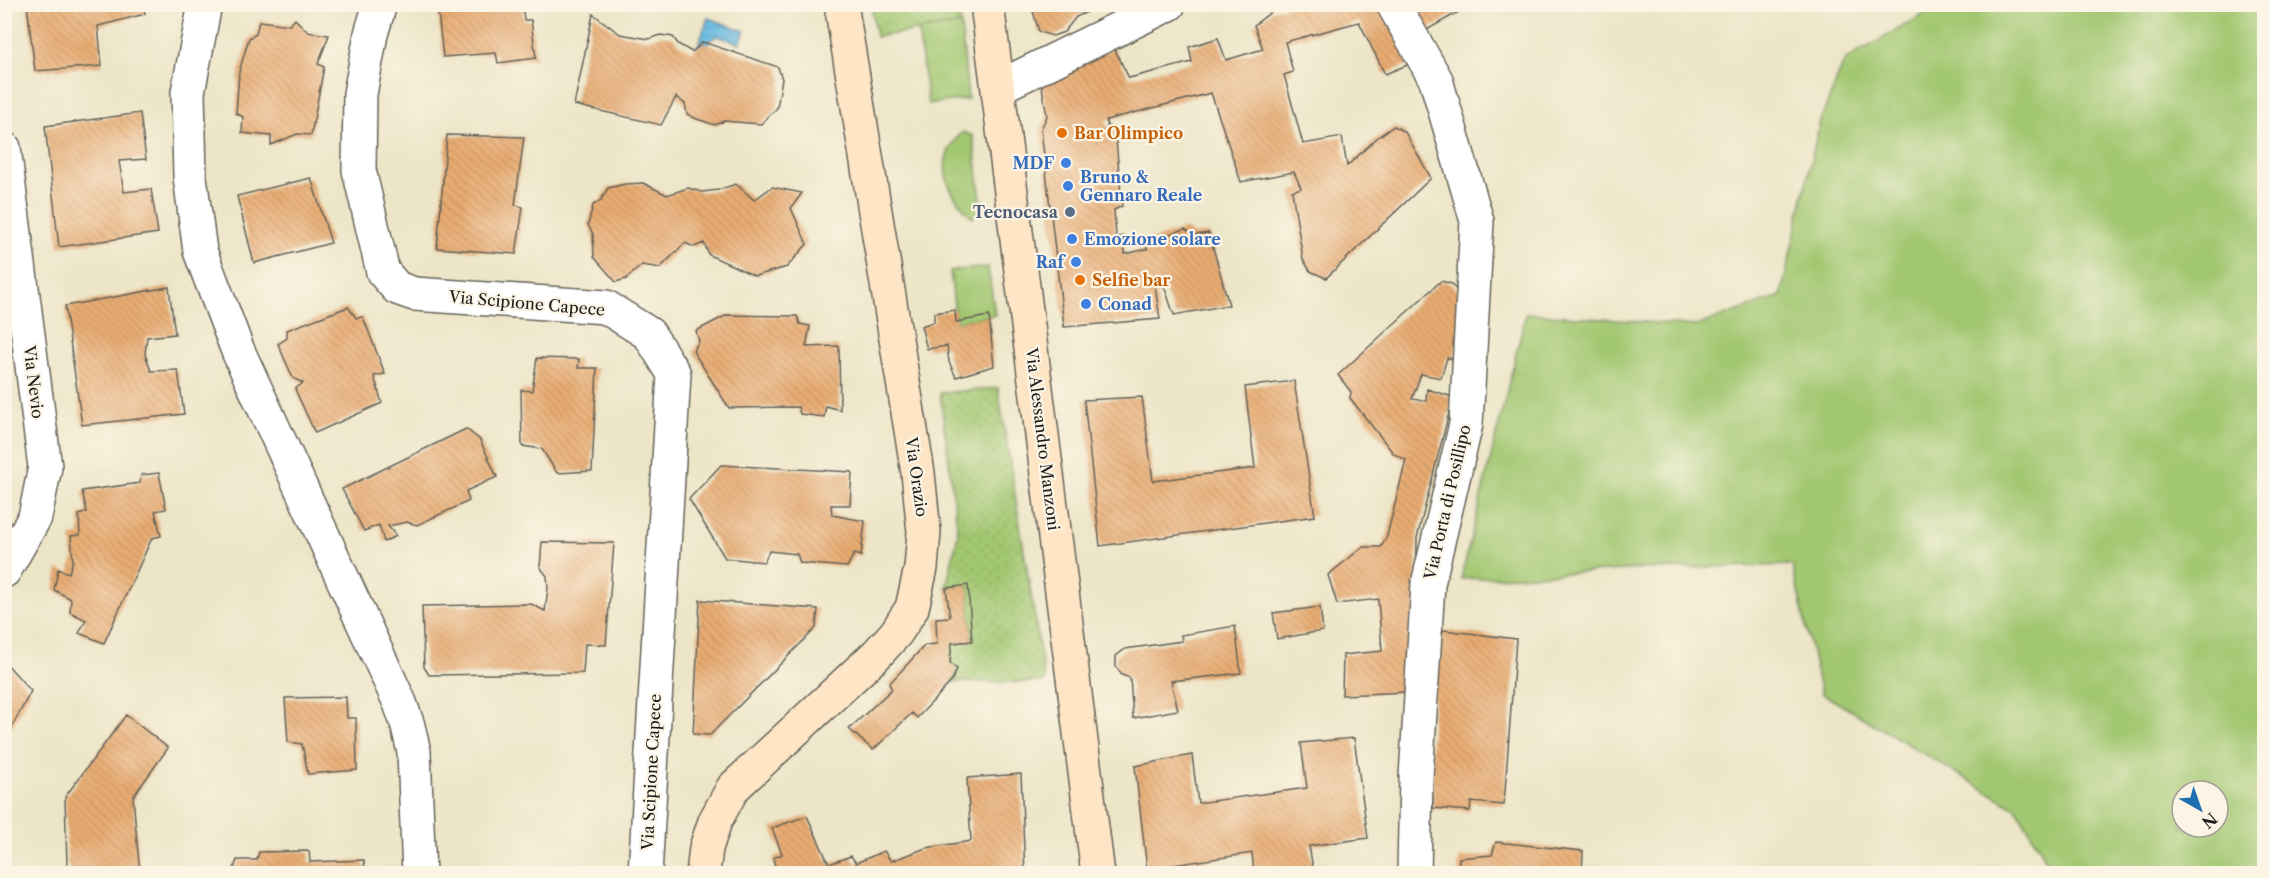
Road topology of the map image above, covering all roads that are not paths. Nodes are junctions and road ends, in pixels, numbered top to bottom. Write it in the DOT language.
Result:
graph roads {
  1 [pos="205,4"];
  2 [pos="380,4"];
  3 [pos="841,4"];
  4 [pos="987,4"];
  5 [pos="1169,4"];
  6 [pos="1393,4"];
  7 [pos="999,87"];
  8 [pos="4,148"];
  9 [pos="4,571"];
  10 [pos="419,873"];
  11 [pos="645,873"];
  12 [pos="703,873"];
  13 [pos="1098,873"];
  14 [pos="1414,873"];
  1 -- 10 [label="street"];
  2 -- 11 [label="street, Via Scipione Capece"];
  3 -- 12 [label="street, Via Orazio"];
  4 -- 7 [label="street, Via Alessandro Manzoni"];
  5 -- 7 [label="street"];
  6 -- 14 [label="street, Via Porta di Posillipo"];
  7 -- 13 [label="street, Via Alessandro Manzoni"];
  8 -- 9 [label="street, Via Nevio"];
}
